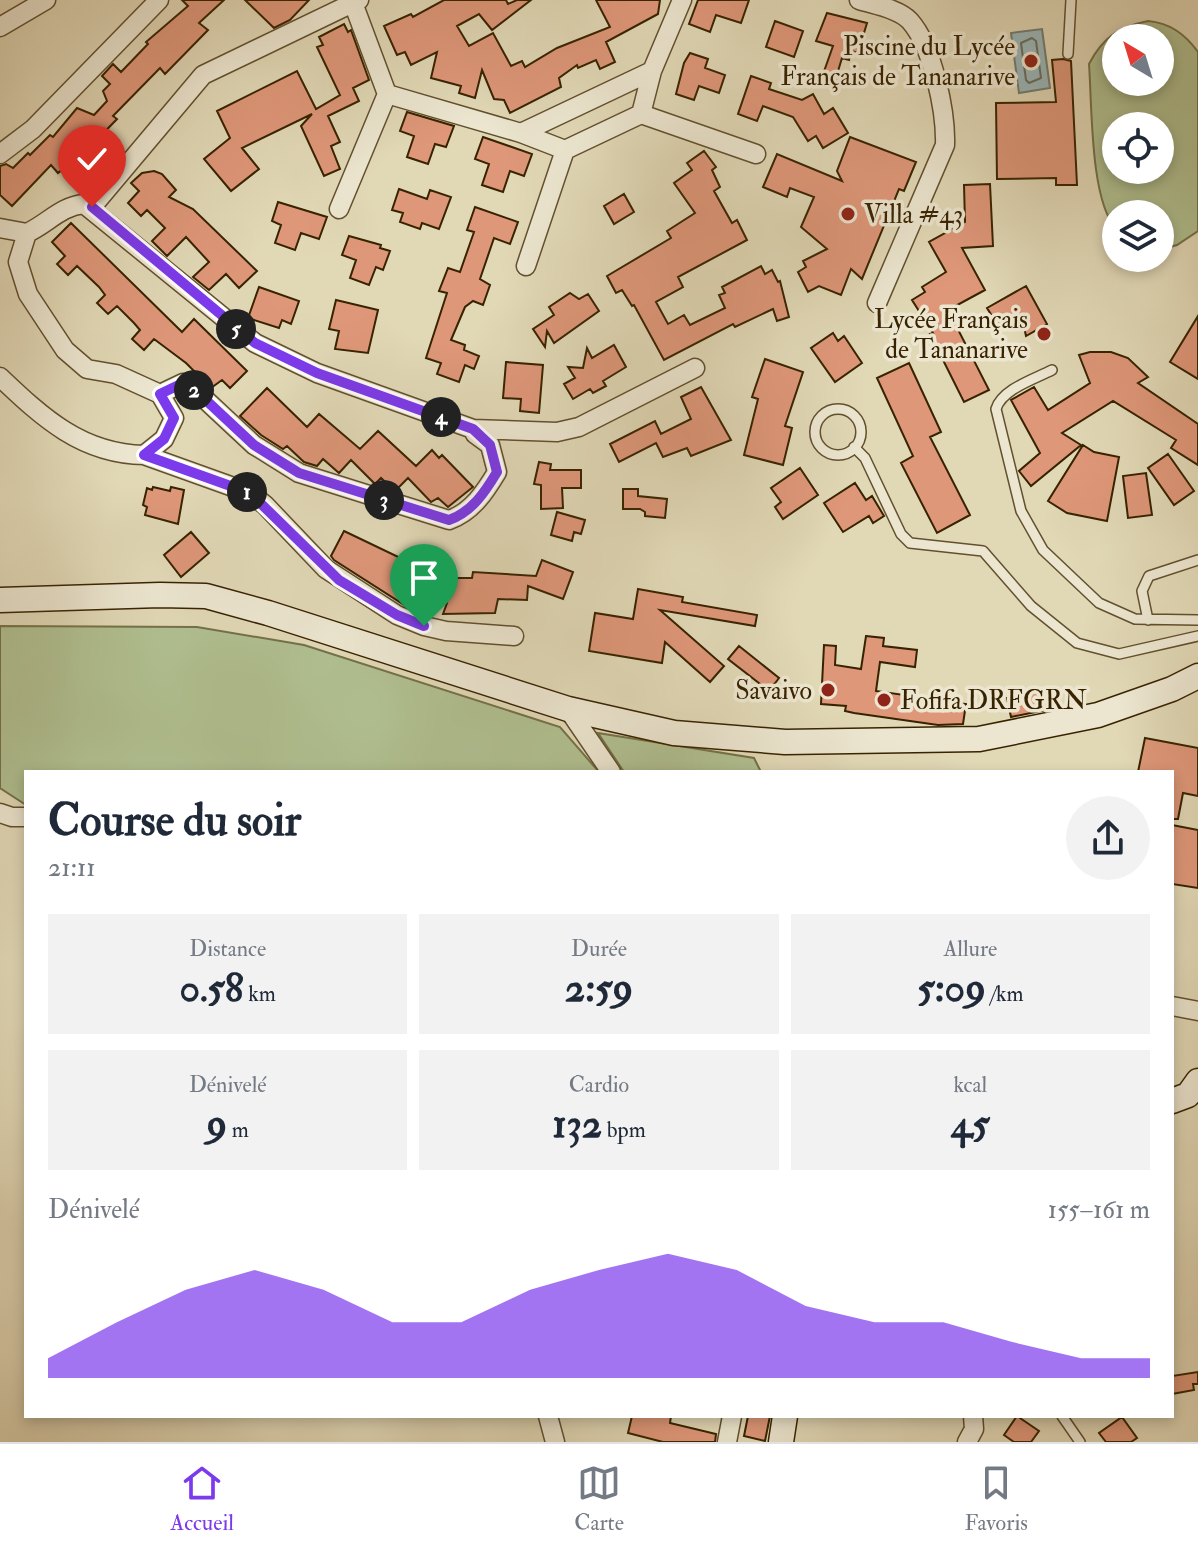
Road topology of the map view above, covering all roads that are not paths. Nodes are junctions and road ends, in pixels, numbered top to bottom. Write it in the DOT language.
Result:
graph roads {
  1 [pos="46,0"];
  2 [pos="159,0"];
  3 [pos="682,0"];
  4 [pos="859,0"];
  5 [pos="1071,0"];
  6 [pos="355,1"];
  7 [pos="0,27"];
  8 [pos="1068,54"];
  9 [pos="652,71"];
  10 [pos="387,94"];
  11 [pos="641,114"];
  12 [pos="521,133"];
  13 [pos="565,150"];
  14 [pos="0,154"];
  15 [pos="756,154"];
  16 [pos="92,207"];
  17 [pos="339,209"];
  18 [pos="0,228"];
  19 [pos="27,233"];
  20 [pos="526,266"];
  21 [pos="877,303"];
  22 [pos="695,368"];
  23 [pos="1052,370"];
  24 [pos="0,377"];
  25 [pos="160,394"];
  26 [pos="473,429"];
  27 [pos="854,447"];
  28 [pos="144,455"];
  29 [pos="1198,560"];
  30 [pos="0,600"];
  31 [pos="1148,620"];
  32 [pos="1198,620"];
  33 [pos="514,636"];
  34 [pos="1198,636"];
  35 [pos="1198,676"];
  36 [pos="568,709"];
  37 [pos="610,770"];
  38 [pos="0,813"];
  39 [pos="24,817"];
  40 [pos="1174,1006"];
  41 [pos="1198,1011"];
  42 [pos="1198,1081"];
  43 [pos="1174,1100"];
  44 [pos="549,1418"];
  45 [pos="732,1418"];
  46 [pos="785,1418"];
  47 [pos="973,1418"];
  48 [pos="1063,1418"];
  49 [pos="555,1442"];
  50 [pos="727,1442"];
  51 [pos="781,1442"];
  52 [pos="967,1442"];
  53 [pos="1080,1442"];
  1 -- 7 [label="street"];
  2 -- 14 [label="street"];
  3 -- 9 [label="street"];
  4 -- 21 [label="street"];
  5 -- 8 [label="lane"];
  6 -- 10 [label="street"];
  6 -- 16 [label="street"];
  9 -- 11 [label="street"];
  9 -- 12 [label="street"];
  10 -- 12 [label="street"];
  10 -- 17 [label="street"];
  11 -- 13 [label="street"];
  11 -- 15 [label="street"];
  12 -- 13 [label="street"];
  13 -- 20 [label="street"];
  16 -- 19 [label="street"];
  16 -- 26 [label="street"];
  18 -- 19 [label="street"];
  19 -- 25 [label="street"];
  22 -- 26 [label="street"];
  23 -- 31 [label="lane"];
  24 -- 28 [label="street"];
  25 -- 26 [label="street"];
  25 -- 28 [label="street"];
  27 -- 27 [label="lane"];
  27 -- 34 [label="lane"];
  28 -- 33 [label="street"];
  29 -- 31 [label="lane"];
  30 -- 36 [label="street"];
  31 -- 32 [label="lane"];
  35 -- 36 [label="street"];
  36 -- 37 [label="street"];
  38 -- 39 [label="street"];
  40 -- 41 [label="street"];
  42 -- 43 [label="street"];
  44 -- 49 [label="street"];
  45 -- 50 [label="street"];
  46 -- 51 [label="street"];
  47 -- 52 [label="street"];
  48 -- 53 [label="lane"];
}
